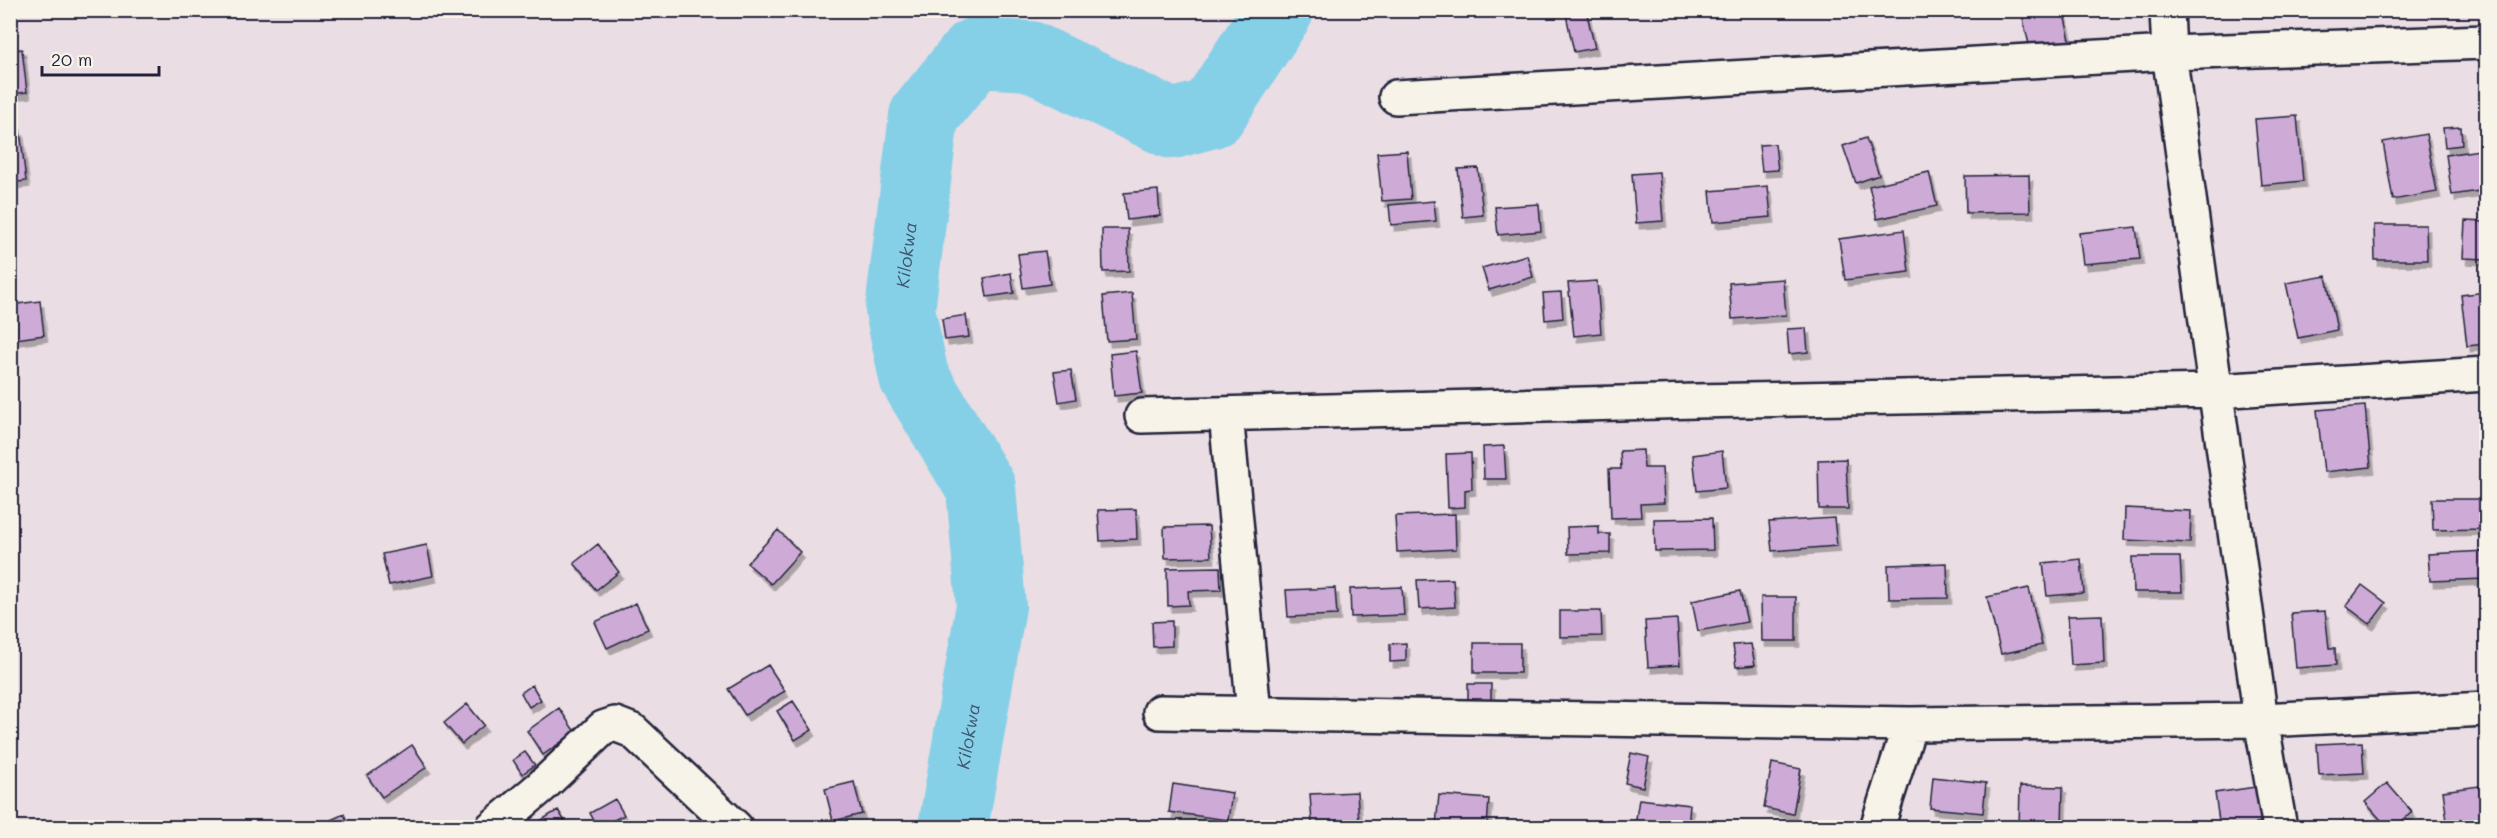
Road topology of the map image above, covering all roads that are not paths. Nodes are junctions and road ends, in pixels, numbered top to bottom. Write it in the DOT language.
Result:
graph roads {
  1 [pos="2167,10"];
  2 [pos="2487,42"];
  3 [pos="2169,53"];
  4 [pos="1396,97"];
  5 [pos="2487,374"];
  6 [pos="2216,391"];
  7 [pos="1226,414"];
  8 [pos="1142,416"];
  9 [pos="2487,709"];
  10 [pos="1160,712"];
  11 [pos="1254,713"];
  12 [pos="2261,720"];
  13 [pos="1910,724"];
  14 [pos="492,828"];
  15 [pos="736,828"];
  16 [pos="1877,828"];
  17 [pos="2280,828"];
  1 -- 3 [label="street"];
  2 -- 3 [label="street"];
  3 -- 4 [label="street"];
  3 -- 6 [label="street"];
  5 -- 6 [label="street"];
  6 -- 7 [label="street"];
  6 -- 12 [label="street"];
  7 -- 8 [label="street"];
  7 -- 11 [label="street"];
  9 -- 12 [label="street"];
  10 -- 11 [label="street"];
  11 -- 13 [label="street"];
  12 -- 13 [label="street"];
  12 -- 17 [label="street"];
  13 -- 16 [label="street"];
  14 -- 15 [label="street"];
}
